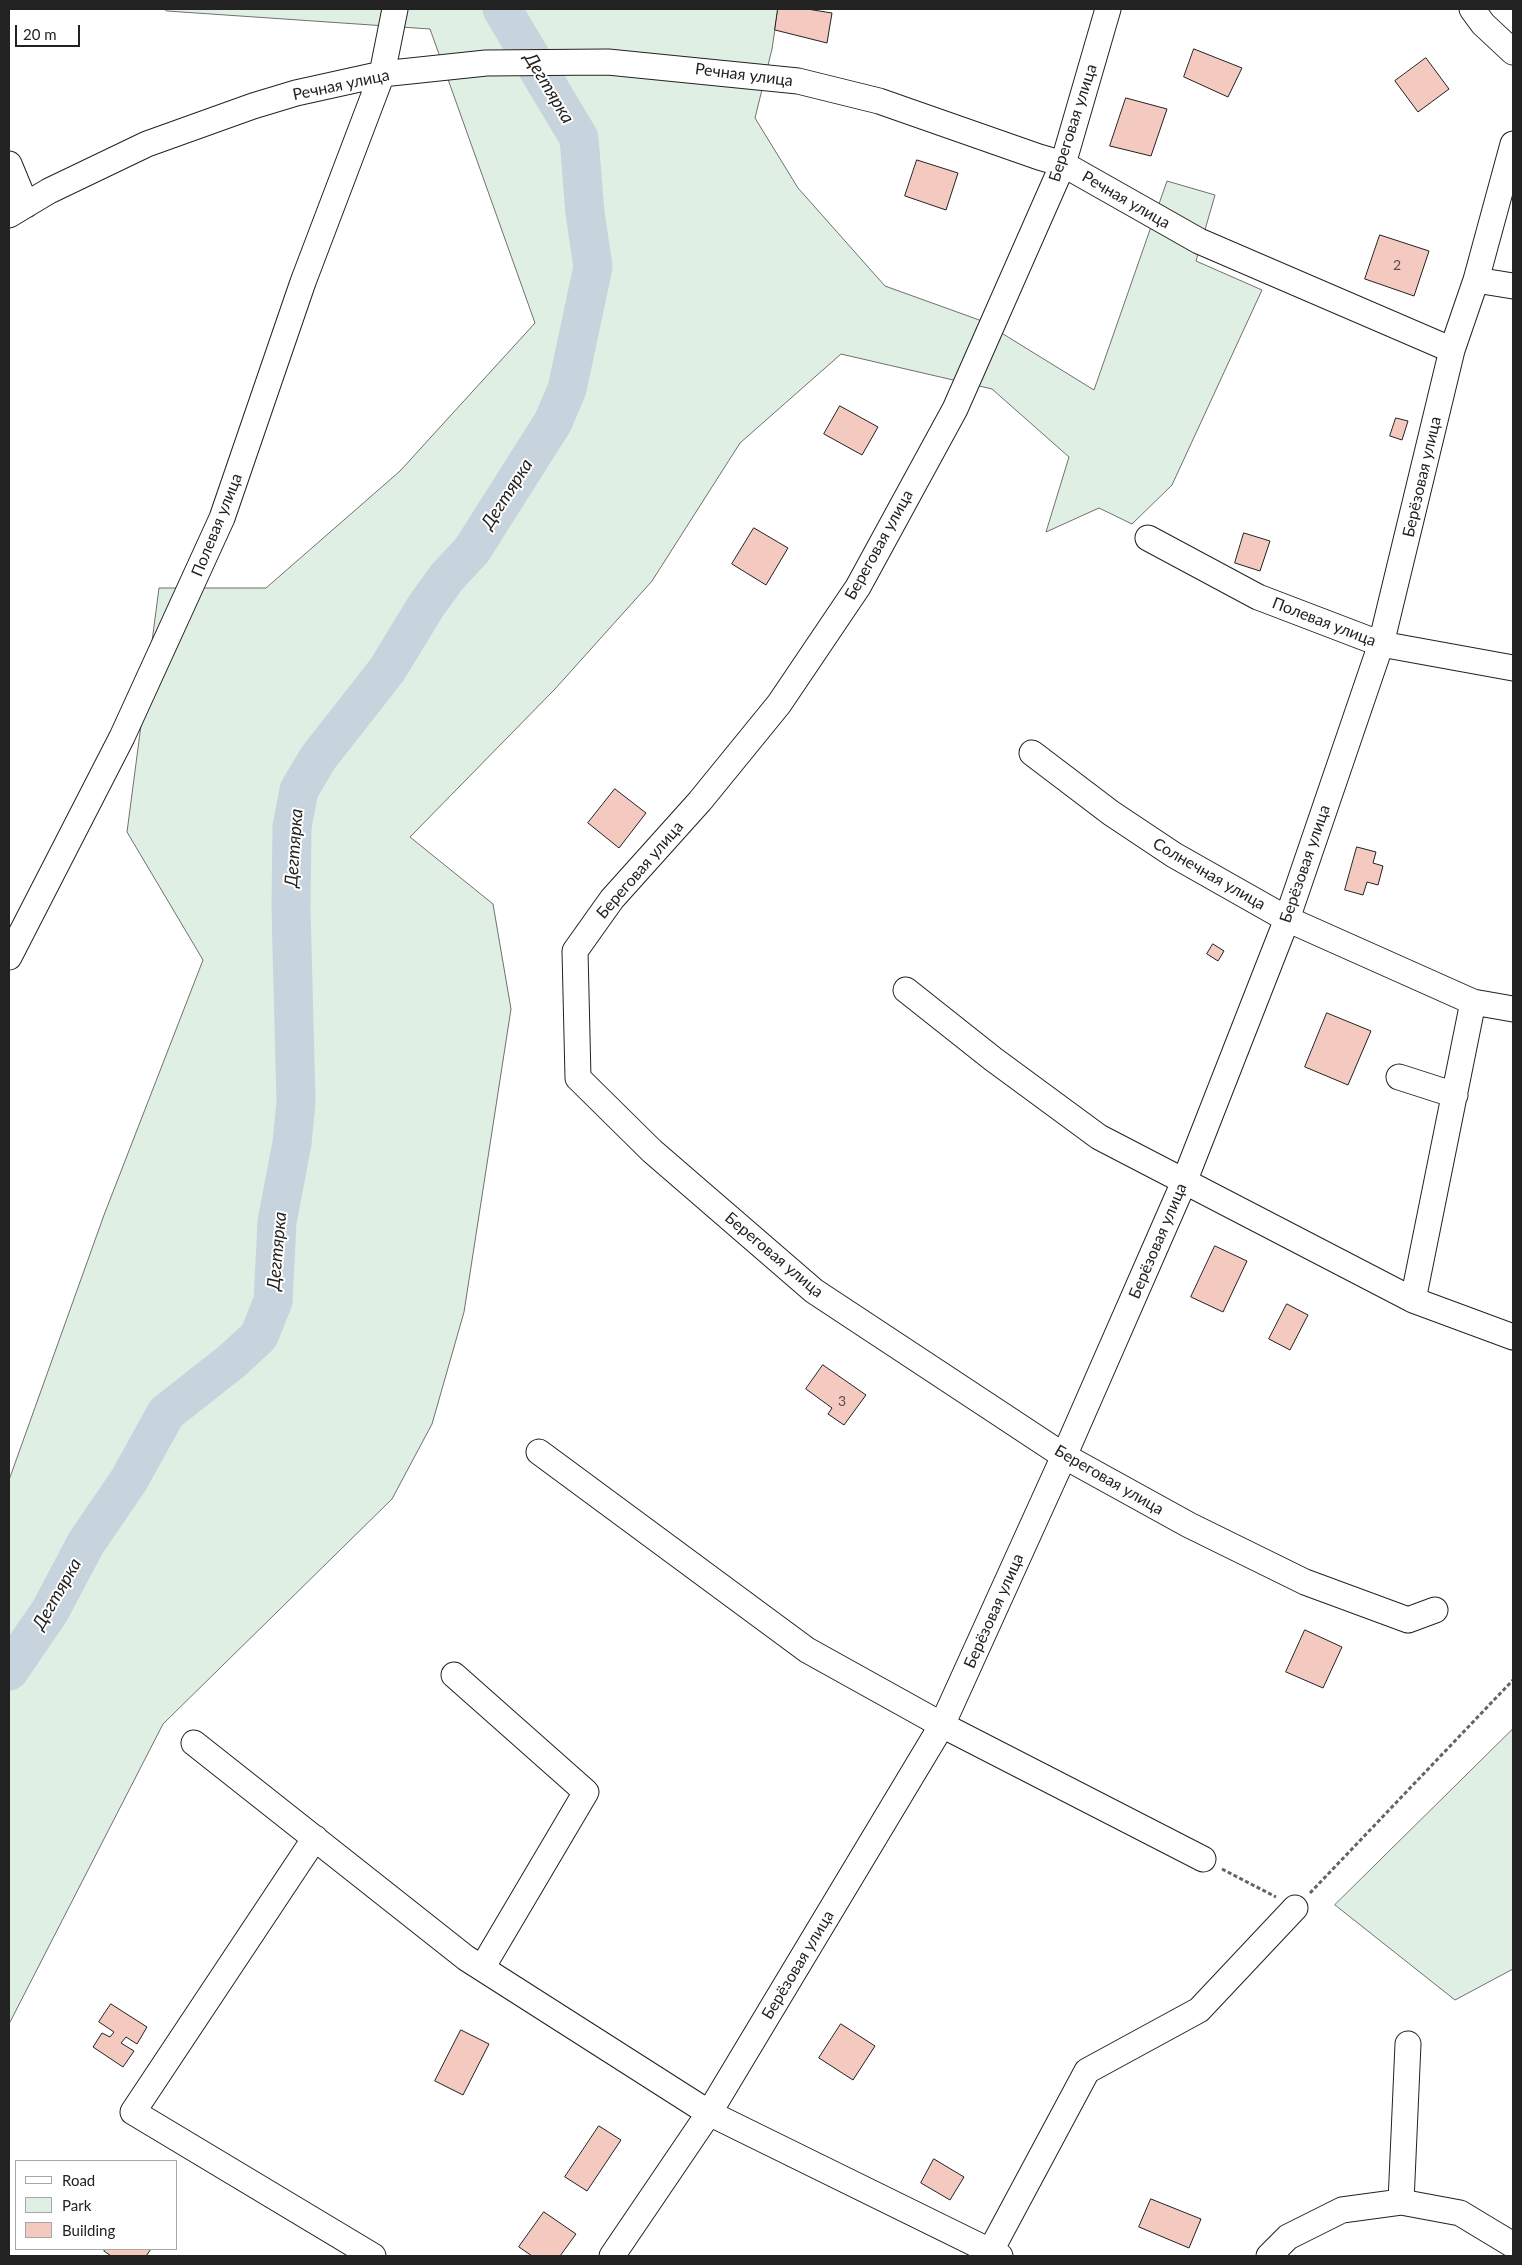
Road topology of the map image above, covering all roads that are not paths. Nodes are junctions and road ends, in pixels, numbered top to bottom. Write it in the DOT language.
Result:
graph roads {
  1 [pos="395,9"];
  2 [pos="1108,9"];
  3 [pos="1472,9"];
  4 [pos="1513,52"];
  5 [pos="382,74"];
  6 [pos="1513,144"];
  7 [pos="9,164"];
  8 [pos="1063,164"];
  9 [pos="17,210"];
  10 [pos="1476,280"];
  11 [pos="1513,286"];
  12 [pos="1452,350"];
  13 [pos="1148,538"];
  14 [pos="1382,644"];
  15 [pos="1513,668"];
  16 [pos="1032,753"];
  17 [pos="1287,918"];
  18 [pos="9,957"];
  19 [pos="906,990"];
  20 [pos="1473,1002"];
  21 [pos="1513,1010"];
  22 [pos="1399,1077"];
  23 [pos="1454,1095"];
  24 [pos="1184,1182"];
  25 [pos="1413,1300"];
  26 [pos="1513,1337"];
  27 [pos="539,1452"];
  28 [pos="1064,1456"];
  29 [pos="1435,1610"];
  30 [pos="454,1675"];
  31 [pos="942,1725"];
  32 [pos="194,1742"];
  33 [pos="315,1838"];
  34 [pos="1203,1859"];
  35 [pos="1295,1908"];
  36 [pos="482,1968"];
  37 [pos="1408,2044"];
  38 [pos="709,2113"];
  39 [pos="1401,2202"];
  40 [pos="1513,2245"];
  41 [pos="995,2254"];
  42 [pos="372,2256"];
  43 [pos="612,2256"];
  44 [pos="1269,2256"];
  1 -- 5 [label="street, Полевая улица"];
  2 -- 8 [label="street, Береговая улица"];
  3 -- 4 [label="street"];
  5 -- 8 [label="street, Речная улица"];
  5 -- 9 [label="street, Речная улица"];
  5 -- 18 [label="street, Полевая улица"];
  6 -- 10 [label="street, Берёзовая улица"];
  7 -- 9 [label="street"];
  8 -- 12 [label="street, Речная улица"];
  8 -- 28 [label="street, Береговая улица"];
  10 -- 11 [label="street"];
  10 -- 12 [label="street, Берёзовая улица"];
  12 -- 14 [label="street, Берёзовая улица"];
  13 -- 14 [label="street, Полевая улица"];
  14 -- 15 [label="street, Полевая улица"];
  14 -- 17 [label="street, Берёзовая улица"];
  16 -- 17 [label="street, Солнечная улица"];
  17 -- 20 [label="street, Солнечная улица"];
  17 -- 24 [label="street, Берёзовая улица"];
  19 -- 24 [label="street"];
  20 -- 21 [label="street, Солнечная улица"];
  20 -- 23 [label="street"];
  22 -- 23 [label="street"];
  23 -- 25 [label="street"];
  24 -- 25 [label="street"];
  24 -- 28 [label="street, Берёзовая улица"];
  25 -- 26 [label="street"];
  27 -- 31 [label="street"];
  28 -- 29 [label="street, Береговая улица"];
  28 -- 31 [label="street, Берёзовая улица"];
  30 -- 36 [label="street"];
  31 -- 34 [label="street"];
  31 -- 38 [label="street, Берёзовая улица"];
  32 -- 33 [label="street"];
  33 -- 36 [label="street"];
  33 -- 42 [label="street"];
  35 -- 41 [label="street"];
  36 -- 38 [label="street"];
  37 -- 39 [label="street"];
  38 -- 41 [label="street"];
  38 -- 43 [label="street, Берёзовая улица"];
  39 -- 40 [label="street"];
  39 -- 44 [label="street"];
}
